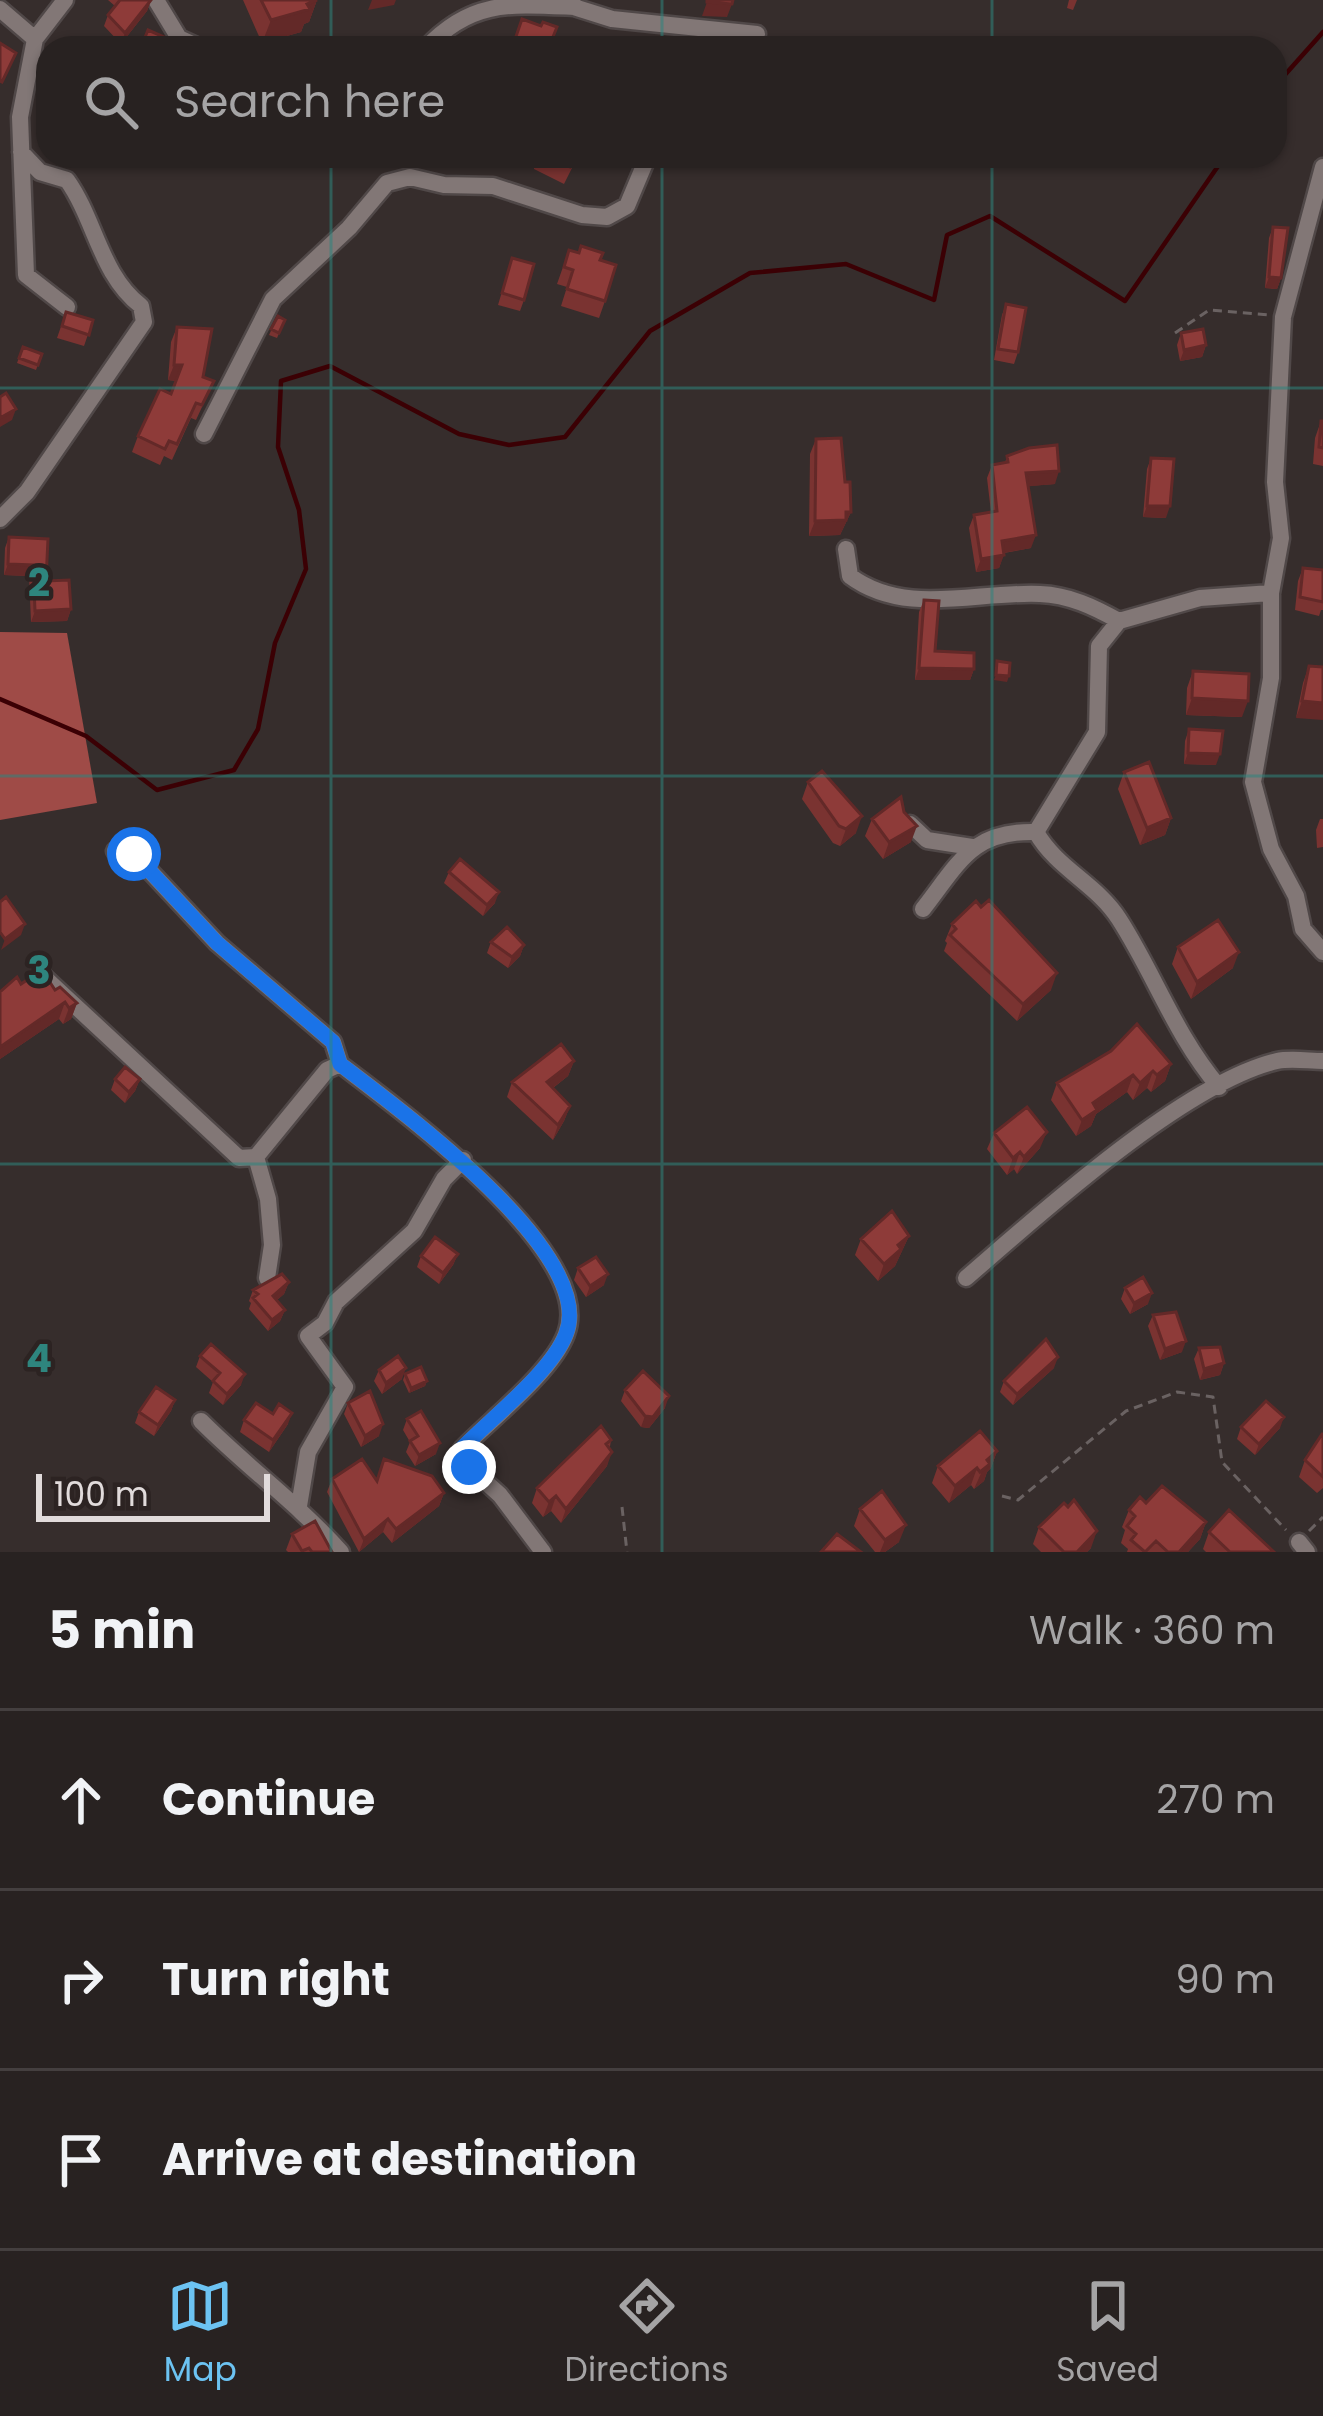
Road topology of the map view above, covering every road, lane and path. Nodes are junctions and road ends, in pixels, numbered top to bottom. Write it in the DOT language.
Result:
graph roads {
  1 [pos="65,0"];
  2 [pos="156,0"];
  3 [pos="573,3"];
  4 [pos="0,9"];
  5 [pos="682,28"];
  6 [pos="757,34"];
  7 [pos="37,36"];
  8 [pos="178,36"];
  9 [pos="436,36"];
  10 [pos="682,36"];
  11 [pos="35,39"];
  12 [pos="21,152"];
  13 [pos="1323,167"];
  14 [pos="36,168"];
  15 [pos="36,168"];
  16 [pos="643,168"];
  17 [pos="67,308"];
  18 [pos="1282,317"];
  19 [pos="1174,334"];
  20 [pos="204,434"];
  21 [pos="0,519"];
  22 [pos="846,549"];
  23 [pos="1271,593"];
  24 [pos="1119,621"];
  25 [pos="910,824"];
  26 [pos="1036,832"];
  27 [pos="972,847"];
  28 [pos="115,850"];
  29 [pos="923,909"];
  30 [pos="1323,952"];
  31 [pos="43,975"];
  32 [pos="1323,1061"];
  33 [pos="340,1064"];
  34 [pos="1219,1087"];
  35 [pos="256,1157"];
  36 [pos="464,1160"];
  37 [pos="267,1278"];
  38 [pos="966,1279"];
  39 [pos="201,1421"];
  40 [pos="1002,1496"];
  41 [pos="299,1506"];
  42 [pos="622,1507"];
  43 [pos="1323,1517"];
  44 [pos="538,1547"];
  45 [pos="1303,1547"];
  46 [pos="341,1552"];
  47 [pos="513,1552"];
  48 [pos="627,1552"];
  1 -- 7 [label="street"];
  2 -- 8 [label="street"];
  3 -- 5 [label="street"];
  3 -- 9 [label="street"];
  4 -- 11 [label="street"];
  5 -- 6 [label="street"];
  5 -- 10 [label="street"];
  11 -- 12 [label="street"];
  12 -- 14 [label="street"];
  12 -- 17 [label="street"];
  13 -- 18 [label="street"];
  15 -- 21 [label="street"];
  16 -- 20 [label="street"];
  18 -- 19 [label="path"];
  18 -- 23 [label="street"];
  22 -- 24 [label="street"];
  23 -- 24 [label="street"];
  23 -- 30 [label="street"];
  24 -- 26 [label="street"];
  25 -- 27 [label="street"];
  26 -- 27 [label="street"];
  26 -- 34 [label="street"];
  27 -- 29 [label="street"];
  28 -- 33 [label="street"];
  31 -- 35 [label="street"];
  32 -- 34 [label="street"];
  33 -- 35 [label="street"];
  33 -- 36 [label="street"];
  34 -- 38 [label="street"];
  35 -- 37 [label="street"];
  36 -- 41 [label="street"];
  36 -- 44 [label="street"];
  39 -- 41 [label="street"];
  40 -- 45 [label="path"];
  41 -- 46 [label="street"];
  42 -- 48 [label="path"];
  43 -- 45 [label="path"];
  44 -- 47 [label="street"];
}
